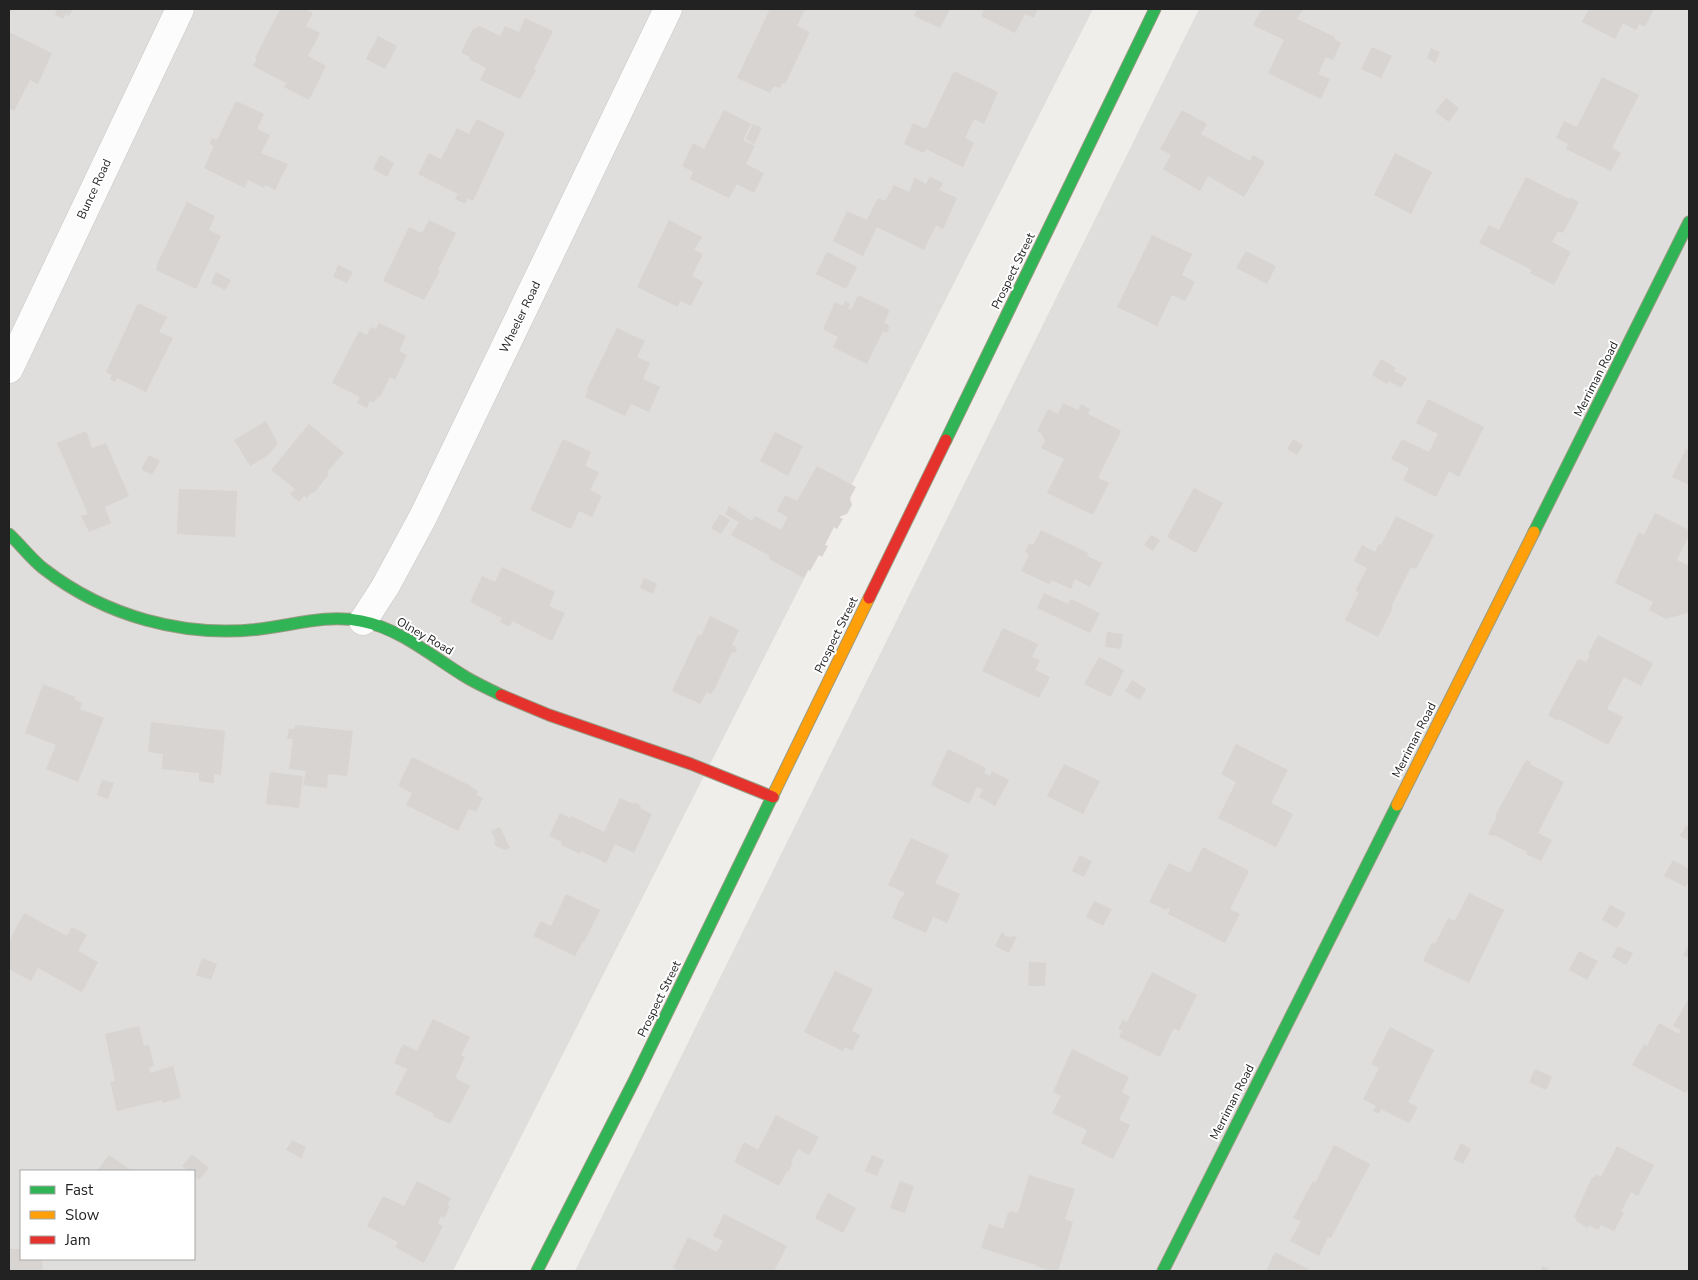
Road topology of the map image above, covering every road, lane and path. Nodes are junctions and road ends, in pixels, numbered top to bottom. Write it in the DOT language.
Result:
graph roads {
  1 [pos="180,9"];
  2 [pos="668,9"];
  3 [pos="1155,9"];
  4 [pos="1689,222"];
  5 [pos="9,369"];
  6 [pos="9,534"];
  7 [pos="364,621"];
  8 [pos="773,797"];
  9 [pos="537,1271"];
  10 [pos="1163,1271"];
  1 -- 5 [label="street, Bunce Road"];
  2 -- 7 [label="street, Wheeler Road"];
  3 -- 8 [label="street, Prospect Street"];
  4 -- 10 [label="street, Merriman Road"];
  6 -- 7 [label="street, Olney Road"];
  7 -- 8 [label="street, Olney Road"];
  8 -- 9 [label="street, Prospect Street"];
}
